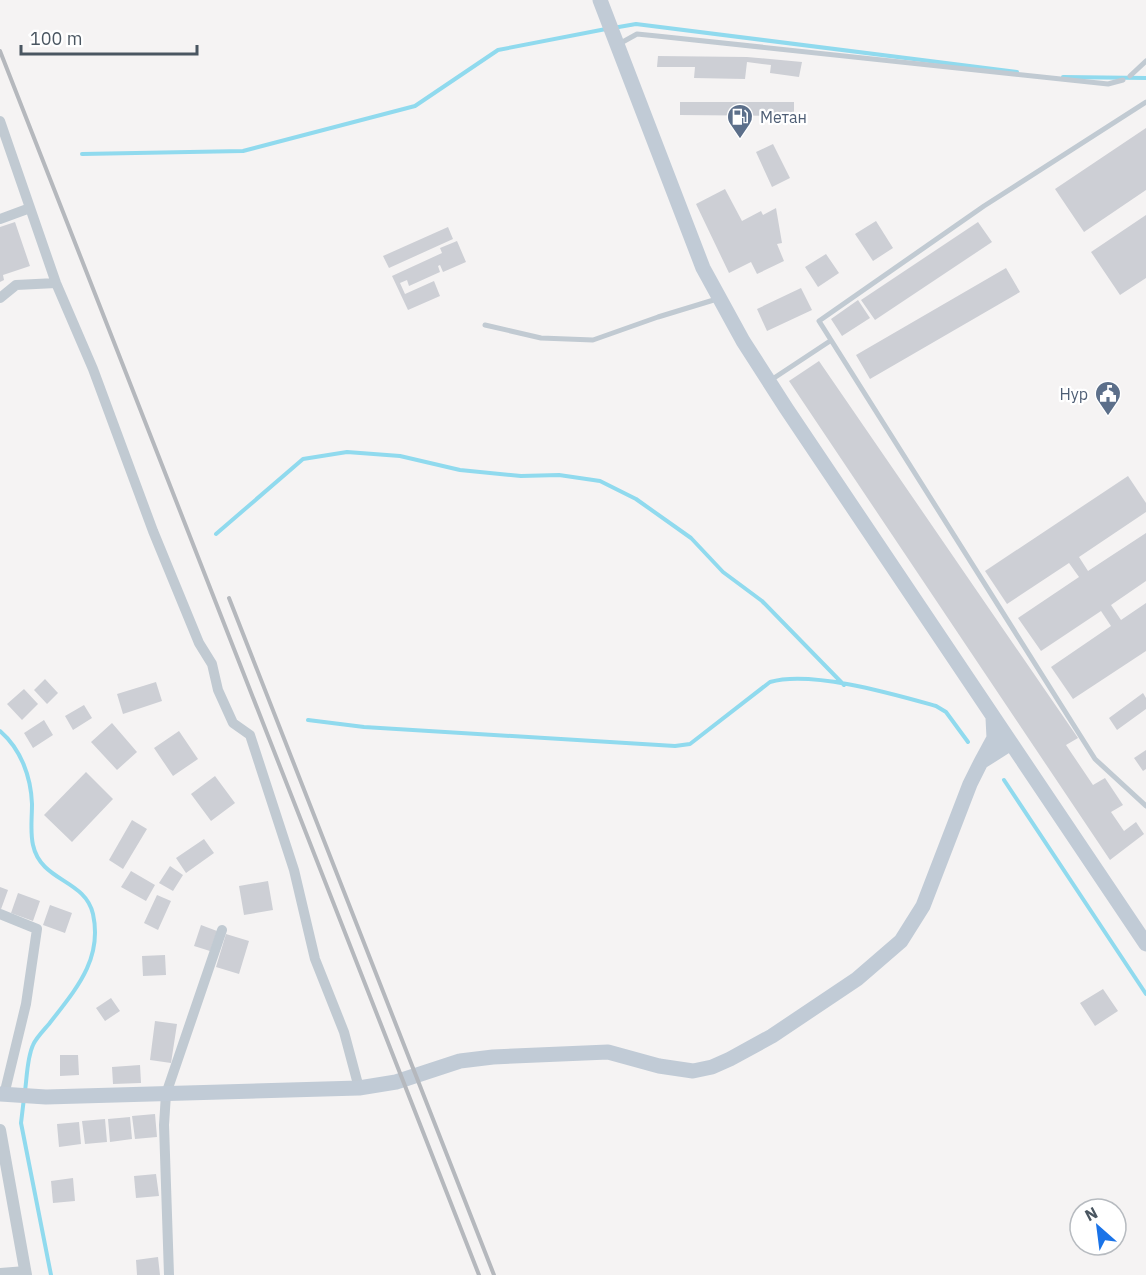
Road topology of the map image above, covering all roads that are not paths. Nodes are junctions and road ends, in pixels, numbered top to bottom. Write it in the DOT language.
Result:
graph roads {
  1 [pos="602,5"];
  2 [pos="617,43"];
  3 [pos="1146,61"];
  4 [pos="1130,76"];
  5 [pos="1123,80"];
  6 [pos="1146,102"];
  7 [pos="0,121"];
  8 [pos="30,208"];
  9 [pos="0,219"];
  10 [pos="56,283"];
  11 [pos="0,298"];
  12 [pos="719,298"];
  13 [pos="485,325"];
  14 [pos="830,341"];
  15 [pos="769,381"];
  16 [pos="993,717"];
  17 [pos="1011,743"];
  18 [pos="981,762"];
  19 [pos="1146,806"];
  20 [pos="0,914"];
  21 [pos="222,930"];
  22 [pos="1146,944"];
  23 [pos="359,1088"];
  24 [pos="166,1094"];
  25 [pos="2,1095"];
  26 [pos="0,1130"];
  27 [pos="0,1273"];
  28 [pos="26,1273"];
  29 [pos="169,1275"];
  1 -- 2 [label="main road"];
  2 -- 5 [label="lane"];
  2 -- 12 [label="main road"];
  3 -- 4 [label="lane"];
  6 -- 14 [label="lane"];
  7 -- 8 [label="street"];
  8 -- 9 [label="street"];
  8 -- 10 [label="street"];
  10 -- 11 [label="street"];
  10 -- 23 [label="street"];
  12 -- 13 [label="lane"];
  12 -- 15 [label="main road"];
  14 -- 15 [label="lane"];
  14 -- 19 [label="lane"];
  15 -- 16 [label="main road"];
  16 -- 17 [label="main road"];
  16 -- 18 [label="main road"];
  17 -- 18 [label="main road"];
  17 -- 22 [label="main road"];
  18 -- 23 [label="main road"];
  20 -- 25 [label="street"];
  21 -- 24 [label="street"];
  23 -- 24 [label="main road"];
  24 -- 25 [label="main road"];
  24 -- 29 [label="street"];
  26 -- 28 [label="street"];
  27 -- 28 [label="street"];
}
